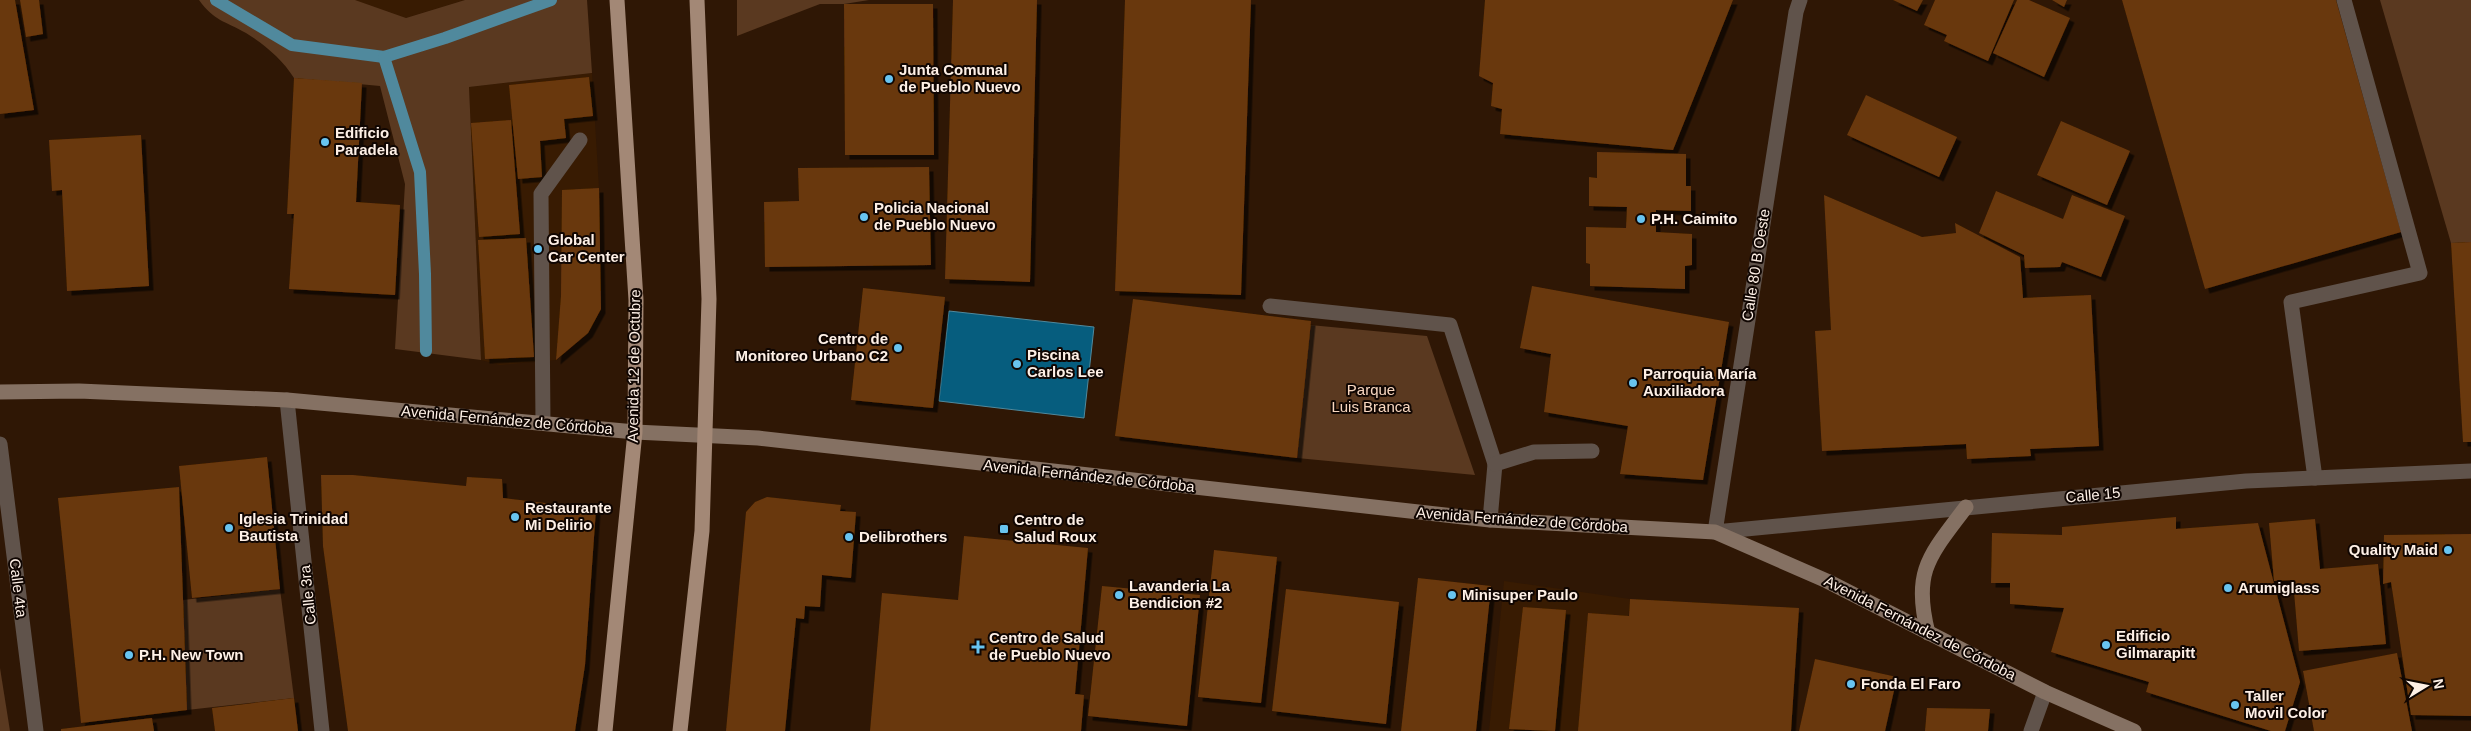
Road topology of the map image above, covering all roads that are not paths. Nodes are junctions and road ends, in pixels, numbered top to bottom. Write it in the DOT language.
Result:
graph roads {
  1 [pos="617,0"];
  2 [pos="697,0"];
  3 [pos="1800,0"];
  4 [pos="2344,0"];
  5 [pos="580,140"];
  6 [pos="1270,306"];
  7 [pos="0,392"];
  8 [pos="287,400"];
  9 [pos="543,422"];
  10 [pos="635,432"];
  11 [pos="704,434"];
  12 [pos="0,444"];
  13 [pos="1592,451"];
  14 [pos="1494,464"];
  15 [pos="2471,470"];
  16 [pos="2315,478"];
  17 [pos="1966,507"];
  18 [pos="1490,520"];
  19 [pos="1715,532"];
  20 [pos="1928,632"];
  21 [pos="2045,692"];
  22 [pos="36,731"];
  23 [pos="322,731"];
  24 [pos="605,731"];
  25 [pos="680,731"];
  26 [pos="2031,731"];
  27 [pos="2134,731"];
  1 -- 10 [label="main road, Avenida 12 de Octubre"];
  2 -- 11 [label="main road"];
  3 -- 19 [label="street, Calle 80 B Oeste"];
  4 -- 16 [label="street"];
  5 -- 9 [label="street"];
  6 -- 14 [label="street"];
  7 -- 8 [label="main road, Avenida Fernández de Córdoba"];
  8 -- 9 [label="main road, Avenida Fernández de Córdoba"];
  8 -- 23 [label="street, Calle 3ra"];
  9 -- 10 [label="main road, Avenida Fernández de Córdoba"];
  10 -- 11 [label="main road, Avenida Fernández de Córdoba"];
  10 -- 24 [label="main road, Avenida 12 de Octubre"];
  11 -- 18 [label="main road, Avenida Fernández de Córdoba"];
  11 -- 25 [label="main road"];
  12 -- 22 [label="street, Calle 4ta"];
  13 -- 14 [label="street"];
  14 -- 18 [label="street"];
  15 -- 16 [label="street, Calle 15"];
  16 -- 17 [label="street, Calle 15"];
  17 -- 19 [label="street, Calle 15"];
  17 -- 20 [label="main road"];
  18 -- 19 [label="main road, Avenida Fernández de Córdoba"];
  19 -- 20 [label="main road, Avenida Fernández de Córdoba"];
  20 -- 21 [label="main road, Avenida Fernández de Córdoba"];
  21 -- 26 [label="street"];
  21 -- 27 [label="main road, Avenida Fernández de Córdoba"];
}
